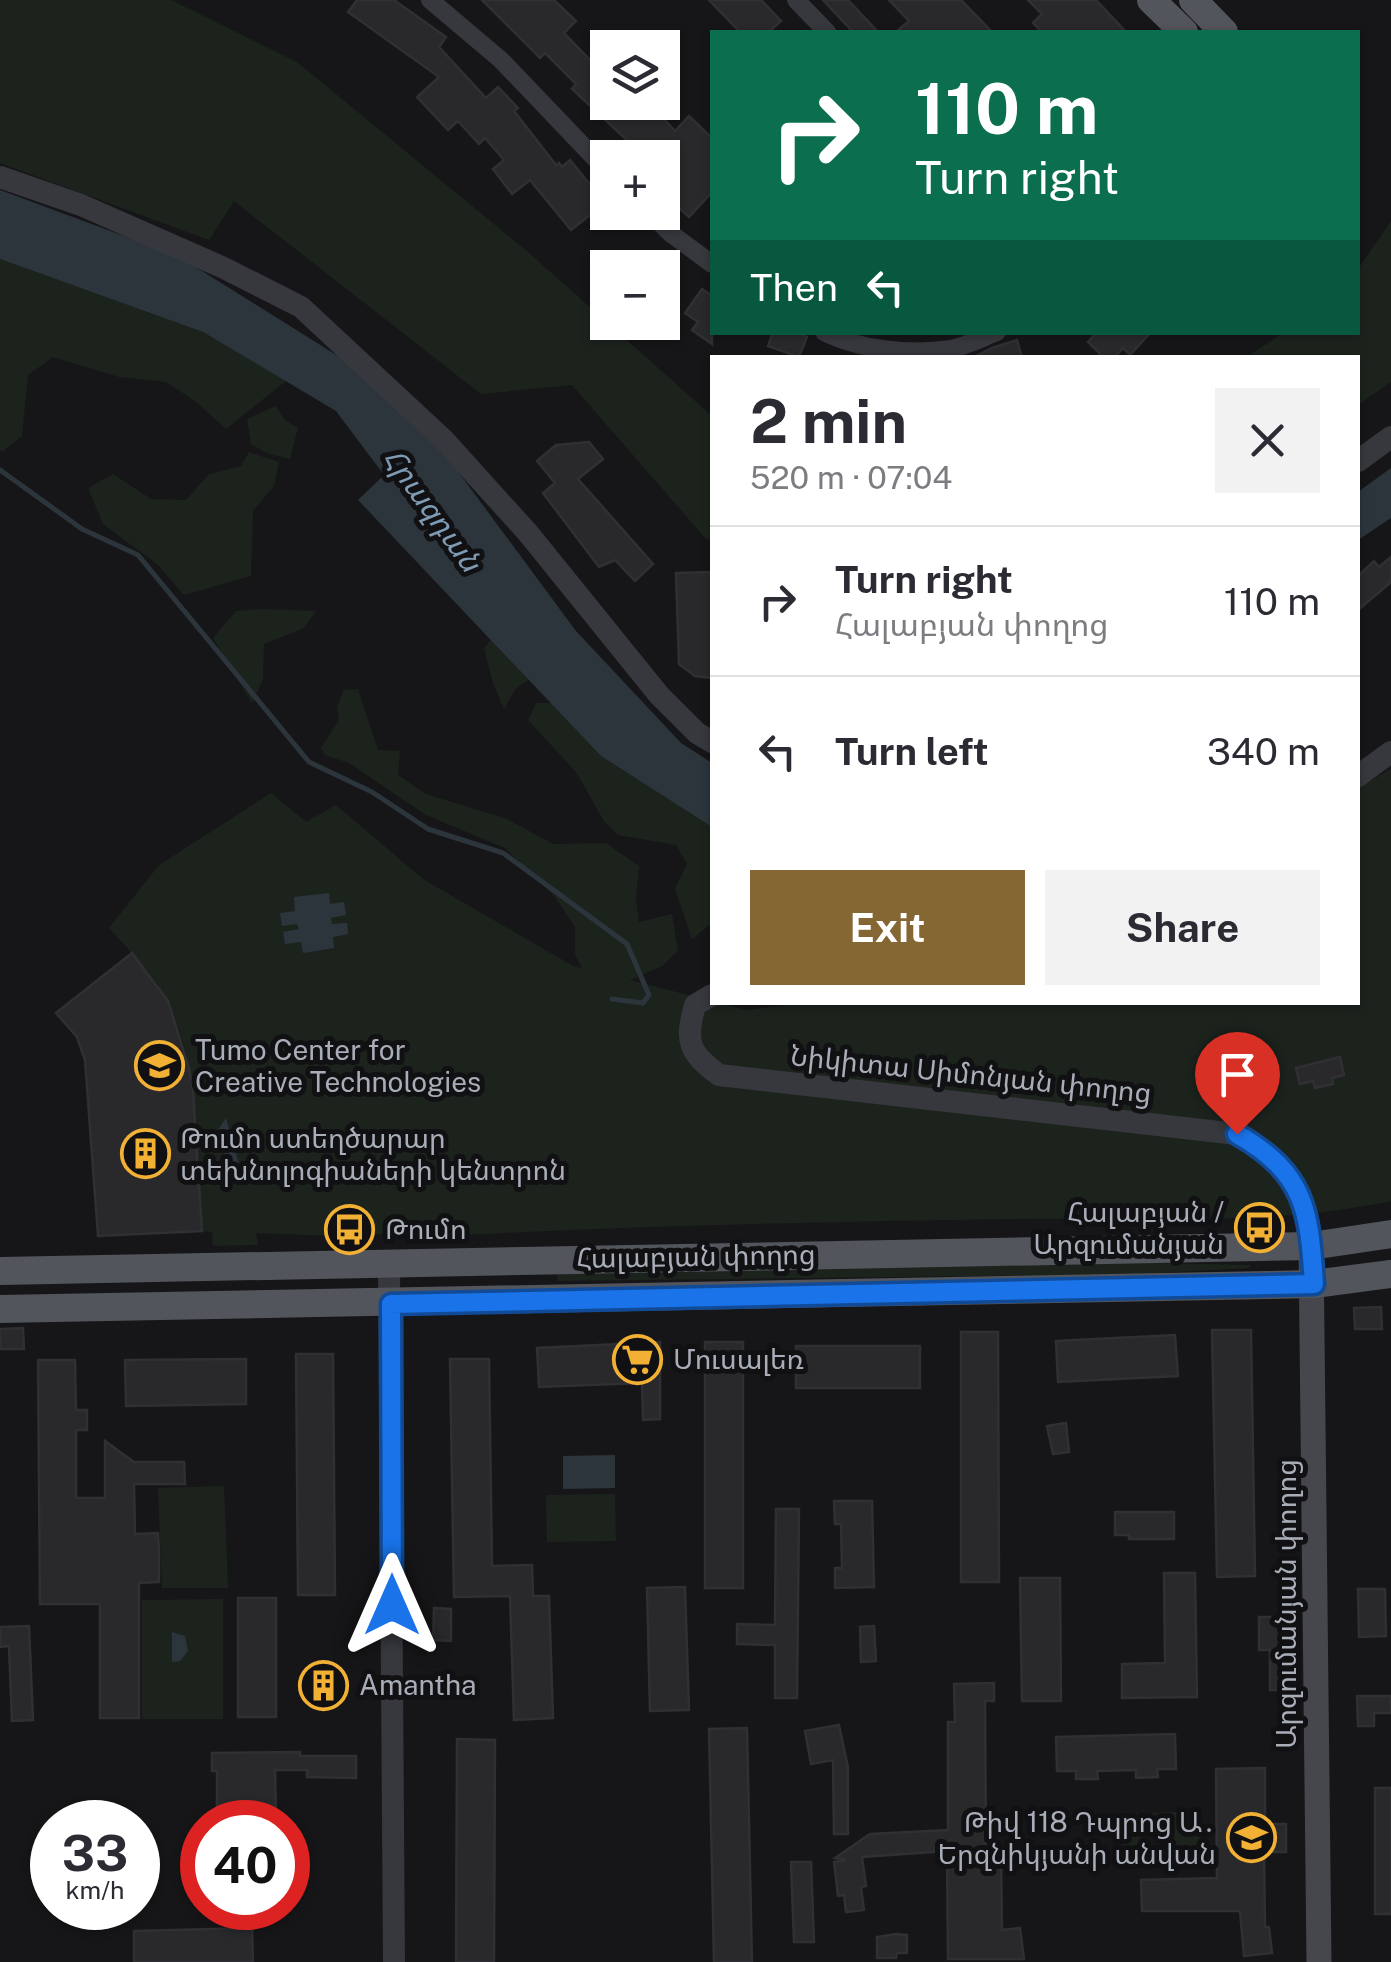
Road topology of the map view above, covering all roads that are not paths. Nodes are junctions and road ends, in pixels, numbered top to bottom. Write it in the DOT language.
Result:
graph roads {
  1 [pos="430,0"];
  2 [pos="796,0"];
  3 [pos="1152,0"];
  4 [pos="1196,3"];
  5 [pos="1180,29"];
  6 [pos="825,30"];
  7 [pos="1222,30"];
  8 [pos="590,153"];
  9 [pos="0,177"];
  10 [pos="667,230"];
  11 [pos="710,263"];
  12 [pos="829,335"];
  13 [pos="989,335"];
  14 [pos="1391,438"];
  15 [pos="1360,459"];
  16 [pos="710,741"];
  17 [pos="1391,752"];
  18 [pos="1360,775"];
  19 [pos="710,996"];
  20 [pos="1391,1234"];
  21 [pos="1311,1246"];
  22 [pos="388,1262"];
  23 [pos="0,1271"];
  24 [pos="1391,1274"];
  25 [pos="1314,1284"];
  26 [pos="391,1304"];
  27 [pos="0,1309"];
  28 [pos="394,1962"];
  29 [pos="1319,1962"];
  1 -- 8 [label="street"];
  2 -- 6 [label="street"];
  3 -- 5 [label="main road"];
  4 -- 5 [label="main road"];
  4 -- 7 [label="main road"];
  9 -- 16 [label="street"];
  10 -- 11 [label="street"];
  12 -- 13 [label="street"];
  14 -- 15 [label="street"];
  17 -- 18 [label="street"];
  19 -- 21 [label="street, Նիկիտա Սիմոնյան փողոց"];
  20 -- 21 [label="main road, Հալաբյան փողոց"];
  21 -- 22 [label="main road, Հալաբյան փողոց"];
  21 -- 25 [label="main road, Արզումանյան փողոց"];
  22 -- 23 [label="main road, Հալաբյան փողոց"];
  22 -- 26 [label="street"];
  24 -- 25 [label="main road, Հալաբյան փողոց"];
  25 -- 26 [label="main road, Հալաբյան փողոց"];
  25 -- 29 [label="main road, Արզումանյան փողոց"];
  26 -- 27 [label="main road, Հալաբյան փողոց"];
  26 -- 28 [label="street"];
}
